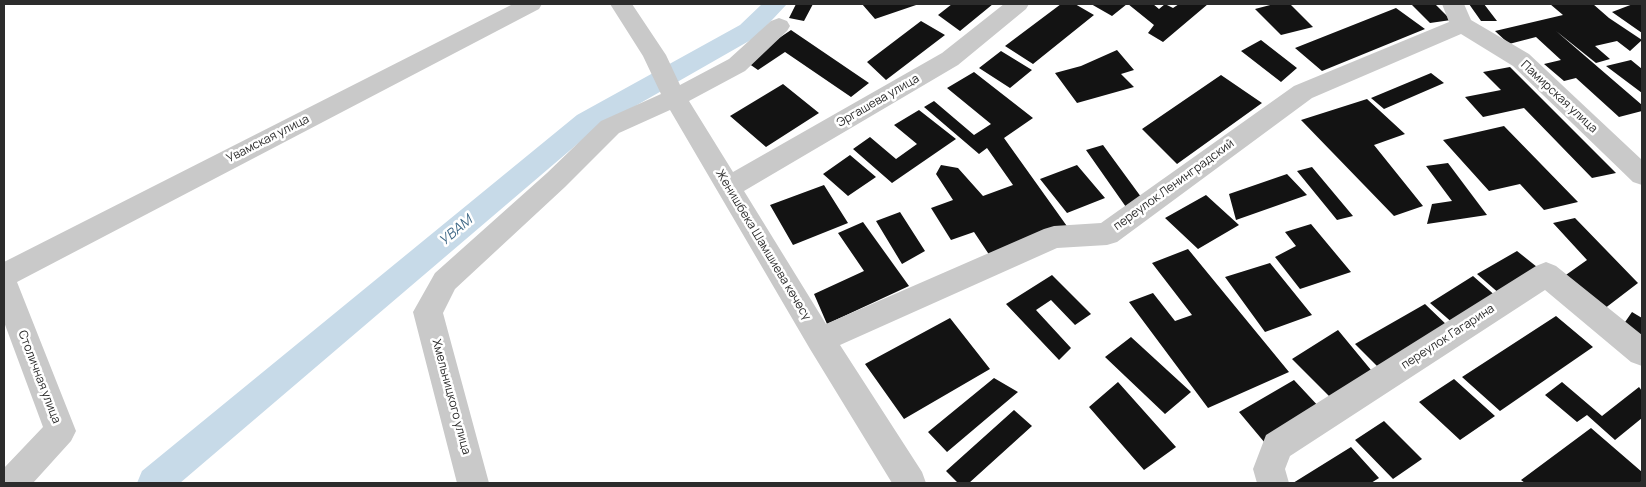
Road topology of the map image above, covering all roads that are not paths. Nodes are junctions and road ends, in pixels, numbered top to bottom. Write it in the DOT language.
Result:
graph roads {
  1 [pos="531,4"];
  2 [pos="622,4"];
  3 [pos="1018,4"];
  4 [pos="1458,15"];
  5 [pos="779,26"];
  6 [pos="673,94"];
  7 [pos="1642,175"];
  8 [pos="729,187"];
  9 [pos="4,274"];
  10 [pos="4,285"];
  11 [pos="820,340"];
  12 [pos="1642,353"];
  13 [pos="12,483"];
  14 [pos="473,483"];
  15 [pos="910,483"];
  16 [pos="1273,483"];
  1 -- 9 [label="street, Увамская улица"];
  2 -- 6 [label="street, Женишбека Шамшиева көчөсү"];
  3 -- 8 [label="street, Эргашева улица"];
  4 -- 7 [label="street, Памирская улица"];
  4 -- 11 [label="street, переулок Ленинградский"];
  5 -- 6 [label="street"];
  6 -- 8 [label="street, Женишбека Шамшиева көчөсү"];
  6 -- 14 [label="street, Хмельницкого улица"];
  8 -- 11 [label="street, Женишбека Шамшиева көчөсү"];
  10 -- 13 [label="street, Столичная улица"];
  11 -- 15 [label="street, Женишбека Шамшиева көчөсү"];
  12 -- 16 [label="street, переулок Гагарина"];
}
